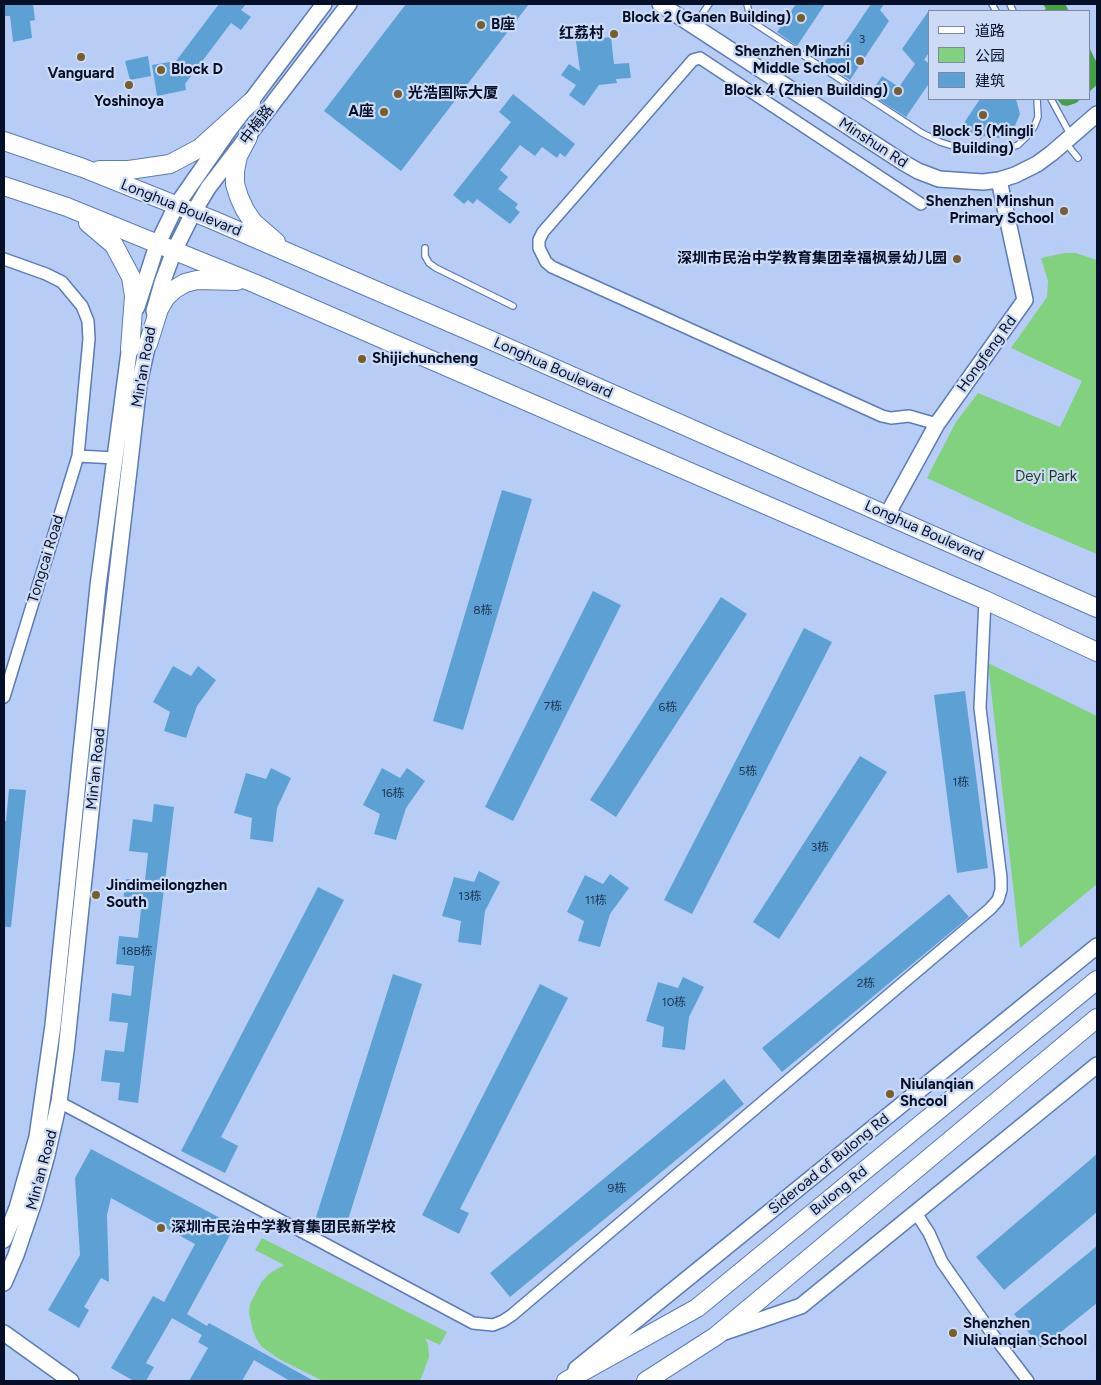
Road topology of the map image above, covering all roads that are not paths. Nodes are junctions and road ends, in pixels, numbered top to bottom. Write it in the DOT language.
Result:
graph roads {
  1 [pos="324,4"];
  2 [pos="349,4"];
  3 [pos="660,4"];
  4 [pos="708,4"];
  5 [pos="747,4"];
  6 [pos="694,26"];
  7 [pos="1037,100"];
  8 [pos="1051,100"];
  9 [pos="251,102"];
  10 [pos="1097,114"];
  11 [pos="248,137"];
  12 [pos="1068,139"];
  13 [pos="4,140"];
  14 [pos="1078,158"];
  15 [pos="83,168"];
  16 [pos="999,180"];
  17 [pos="4,186"];
  18 [pos="921,204"];
  19 [pos="176,206"];
  20 [pos="67,207"];
  21 [pos="194,213"];
  22 [pos="165,248"];
  23 [pos="425,248"];
  24 [pos="292,255"];
  25 [pos="4,259"];
  26 [pos="256,284"];
  27 [pos="514,306"];
  28 [pos="148,344"];
  29 [pos="130,349"];
  30 [pos="937,424"];
  31 [pos="78,456"];
  32 [pos="115,458"];
  33 [pos="887,515"];
  34 [pos="985,600"];
  35 [pos="1097,608"];
  36 [pos="1097,652"];
  37 [pos="4,697"];
  38 [pos="1097,946"];
  39 [pos="1094,982"];
  40 [pos="1097,1018"];
  41 [pos="1097,1066"];
  42 [pos="59,1102"];
  43 [pos="916,1213"];
  44 [pos="4,1240"];
  45 [pos="4,1283"];
  46 [pos="4,1334"];
  47 [pos="716,1336"];
  48 [pos="71,1381"];
  49 [pos="561,1381"];
  50 [pos="566,1381"];
  51 [pos="646,1381"];
  52 [pos="1028,1381"];
  1 -- 9 [label="main road, 中梅路"];
  2 -- 11 [label="main road, 中梅路"];
  3 -- 6 [label="main road, Minshun Rd"];
  4 -- 6 [label="lane"];
  5 -- 7 [label="lane"];
  6 -- 16 [label="main road, Minshun Rd"];
  8 -- 12 [label="lane"];
  9 -- 15 [label="main road"];
  9 -- 19 [label="main road, 中梅路"];
  10 -- 12 [label="main road, Minshun Rd"];
  11 -- 21 [label="main road, 中梅路"];
  11 -- 24 [label="main road"];
  12 -- 14 [label="lane"];
  12 -- 16 [label="main road, Minshun Rd"];
  13 -- 15 [label="main road, Longhua Boulevard"];
  15 -- 19 [label="main road, Longhua Boulevard"];
  16 -- 30 [label="main road, Hongfeng Rd"];
  17 -- 20 [label="main road"];
  18 -- 30 [label="street"];
  19 -- 21 [label="main road, Longhua Boulevard"];
  19 -- 22 [label="main road, 中梅路"];
  20 -- 22 [label="main road"];
  20 -- 29 [label="main road"];
  21 -- 22 [label="main road, 中梅路"];
  21 -- 24 [label="main road, Longhua Boulevard"];
  22 -- 26 [label="main road"];
  22 -- 28 [label="main road, Min'an Road"];
  22 -- 29 [label="main road, Min'an Road"];
  23 -- 27 [label="lane"];
  24 -- 33 [label="main road, Longhua Boulevard"];
  25 -- 31 [label="street, Tongcai Road"];
  26 -- 28 [label="main road"];
  26 -- 34 [label="main road"];
  28 -- 42 [label="main road, Min'an Road"];
  29 -- 32 [label="main road, Min'an Road"];
  30 -- 33 [label="main road, Hongfeng Rd"];
  31 -- 32 [label="street"];
  31 -- 37 [label="street, Tongcai Road"];
  32 -- 44 [label="main road, Min'an Road"];
  33 -- 35 [label="main road, Longhua Boulevard"];
  34 -- 36 [label="main road"];
  34 -- 42 [label="street"];
  38 -- 49 [label="main road, Sideroad of Bulong Rd"];
  39 -- 50 [label="main road, Bulong Rd"];
  40 -- 47 [label="main road"];
  41 -- 43 [label="main road"];
  42 -- 45 [label="main road, Min'an Road"];
  43 -- 47 [label="main road"];
  43 -- 52 [label="street"];
  46 -- 48 [label="main road"];
  47 -- 51 [label="main road"];
}
